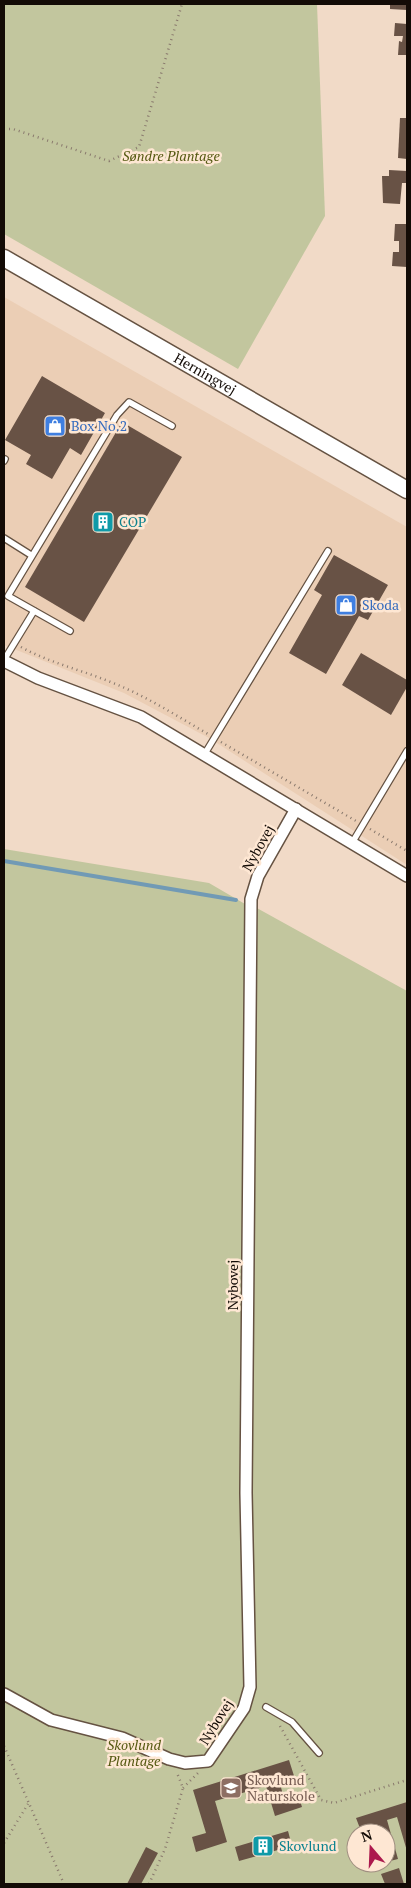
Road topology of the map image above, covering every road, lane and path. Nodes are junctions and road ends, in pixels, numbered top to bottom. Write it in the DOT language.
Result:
graph roads {
  1 [pos="182,4"];
  2 [pos="4,129"];
  3 [pos="4,258"];
  4 [pos="172,426"];
  5 [pos="407,490"];
  6 [pos="4,538"];
  7 [pos="328,551"];
  8 [pos="32,555"];
  9 [pos="34,611"];
  10 [pos="70,631"];
  11 [pos="4,660"];
  12 [pos="407,752"];
  13 [pos="204,755"];
  14 [pos="296,810"];
  15 [pos="352,843"];
  16 [pos="407,876"];
  17 [pos="4,1694"];
  18 [pos="266,1707"];
  19 [pos="4,1746"];
  20 [pos="319,1753"];
  21 [pos="172,1760"];
  22 [pos="29,1804"];
  23 [pos="4,1843"];
  24 [pos="64,1884"];
  25 [pos="149,1884"];
  1 -- 2 [label="path"];
  3 -- 5 [label="main road, Herningvej"];
  4 -- 8 [label="lane"];
  6 -- 8 [label="lane"];
  7 -- 13 [label="lane"];
  8 -- 9 [label="lane"];
  9 -- 10 [label="lane"];
  9 -- 11 [label="lane"];
  11 -- 13 [label="street"];
  12 -- 15 [label="lane"];
  13 -- 14 [label="street"];
  14 -- 15 [label="street"];
  14 -- 21 [label="street, Nybovej"];
  15 -- 16 [label="street"];
  17 -- 21 [label="street"];
  18 -- 20 [label="lane"];
  19 -- 22 [label="path"];
  21 -- 25 [label="path"];
  22 -- 23 [label="path"];
  22 -- 24 [label="path"];
}
